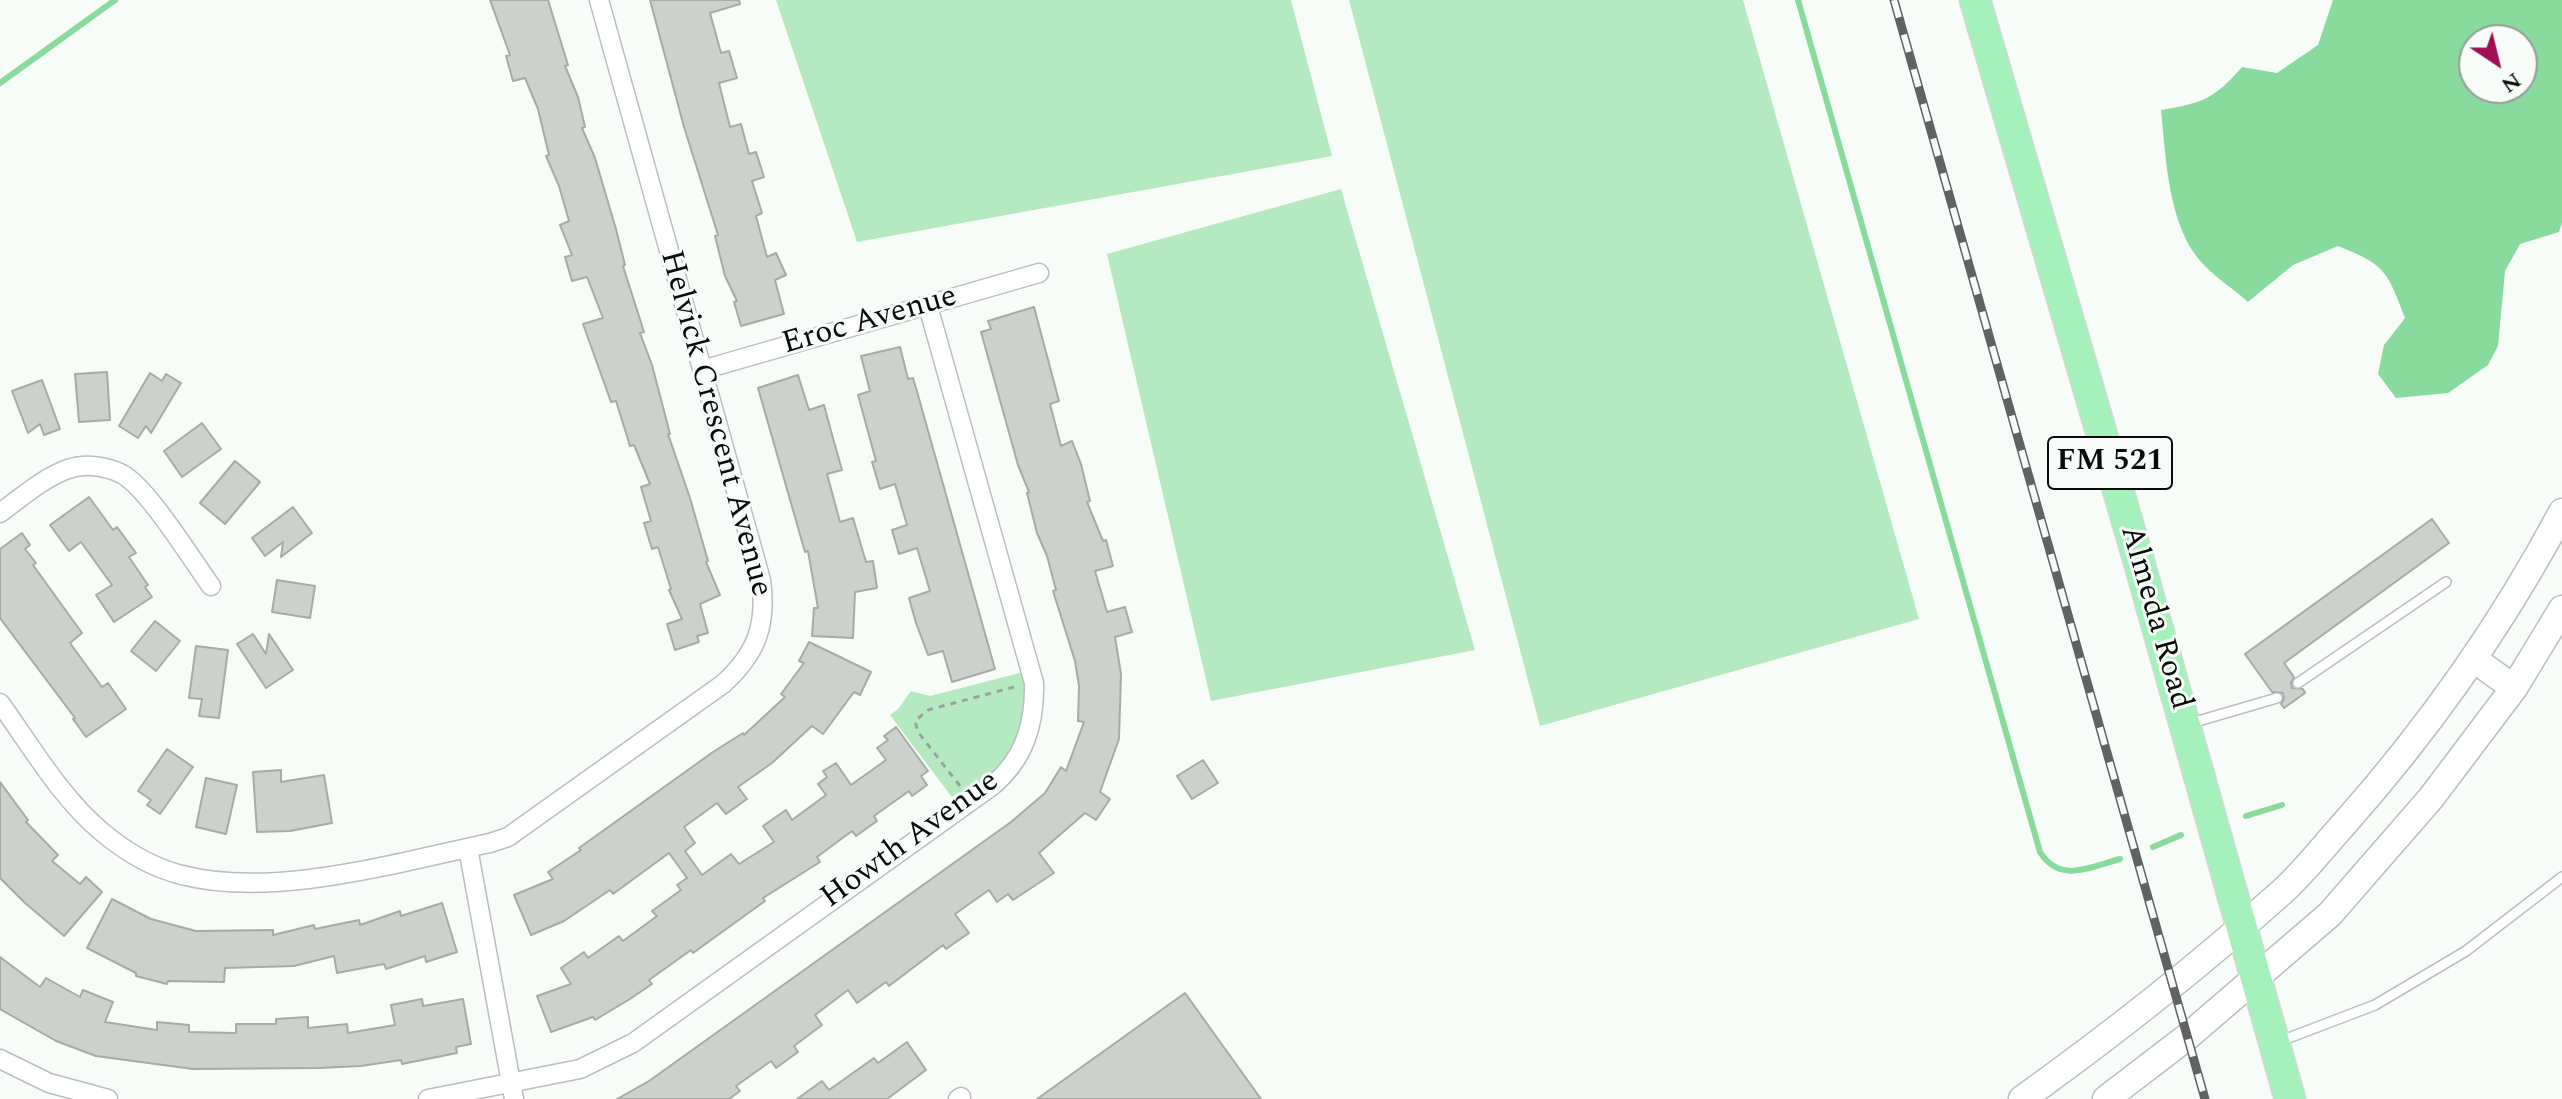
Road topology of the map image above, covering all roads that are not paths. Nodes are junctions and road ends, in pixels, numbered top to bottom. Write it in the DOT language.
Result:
graph roads {
  1 [pos="599,0"];
  2 [pos="1975,0"];
  3 [pos="1039,273"];
  4 [pos="928,306"];
  5 [pos="702,370"];
  6 [pos="2562,512"];
  7 [pos="0,513"];
  8 [pos="2446,582"];
  9 [pos="211,586"];
  10 [pos="2562,609"];
  11 [pos="2475,660"];
  12 [pos="2298,683"];
  13 [pos="2514,688"];
  14 [pos="2277,698"];
  15 [pos="0,703"];
  16 [pos="2184,725"];
  17 [pos="468,848"];
  18 [pos="2562,877"];
  19 [pos="2240,927"];
  20 [pos="2256,977"];
  21 [pos="2275,1043"];
  22 [pos="0,1059"];
  23 [pos="513,1091"];
  24 [pos="108,1099"];
  25 [pos="428,1099"];
  26 [pos="2022,1099"];
  27 [pos="2106,1099"];
  28 [pos="2290,1099"];
  1 -- 5 [label="street, Helvick Crescent Avenue"];
  2 -- 16 [label="main road, Almeda Road / FM 521"];
  3 -- 4 [label="street, Eroc Avenue"];
  4 -- 5 [label="street, Eroc Avenue"];
  4 -- 23 [label="street, Howth Avenue"];
  5 -- 17 [label="street, Helvick Crescent Avenue"];
  6 -- 11 [label="main road"];
  7 -- 9 [label="street"];
  8 -- 12 [label="lane"];
  10 -- 13 [label="main road"];
  11 -- 13 [label="main road"];
  11 -- 19 [label="main road"];
  13 -- 20 [label="main road"];
  14 -- 16 [label="lane"];
  15 -- 17 [label="street, Helvick Crescent Avenue"];
  16 -- 19 [label="main road, Almeda Road / FM 521"];
  17 -- 23 [label="street"];
  18 -- 21 [label="lane"];
  19 -- 20 [label="main road, Almeda Road / FM 521"];
  19 -- 26 [label="main road"];
  20 -- 21 [label="main road, Almeda Road / FM 521"];
  20 -- 27 [label="main road"];
  21 -- 28 [label="main road, Almeda Road / FM 521"];
  22 -- 24 [label="street"];
  23 -- 25 [label="street, Howth Avenue"];
}
